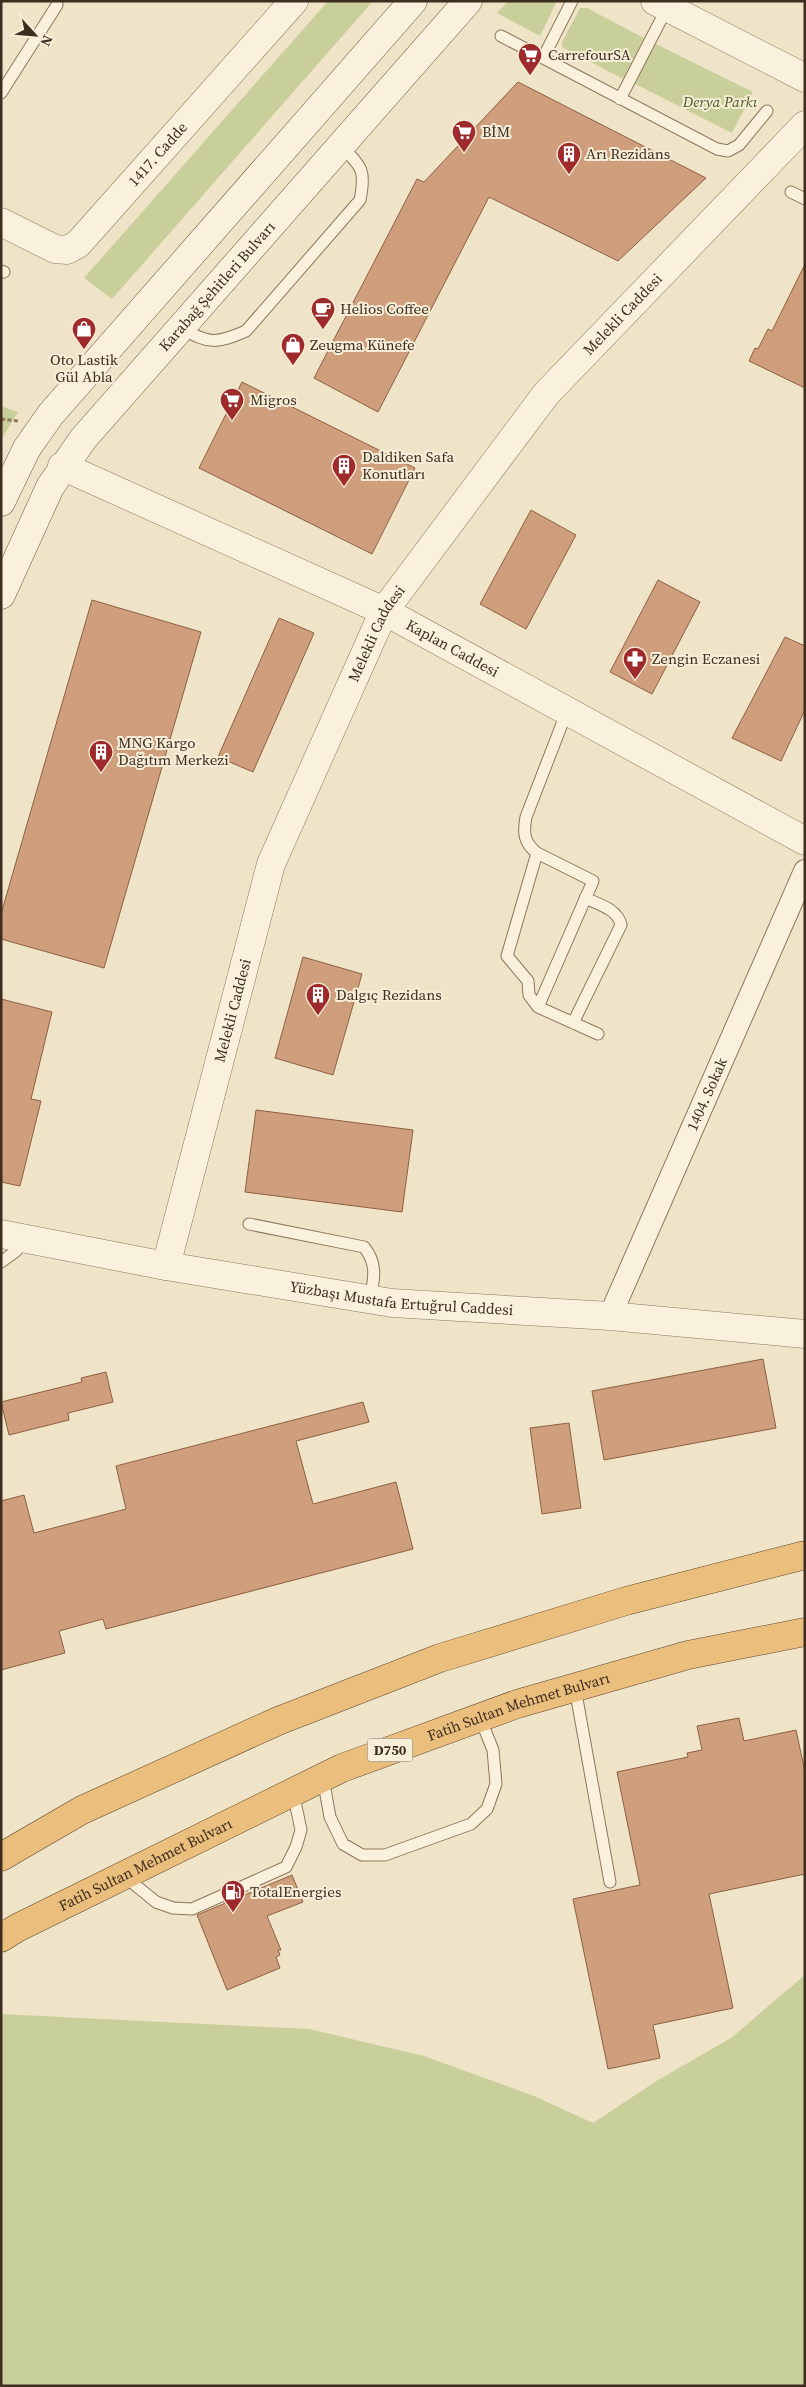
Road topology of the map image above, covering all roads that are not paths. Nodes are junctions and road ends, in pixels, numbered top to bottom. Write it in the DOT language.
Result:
graph roads {
  1 [pos="294,1"];
  2 [pos="413,1"];
  3 [pos="468,1"];
  4 [pos="572,1"];
  5 [pos="661,4"];
  6 [pos="57,5"];
  7 [pos="501,36"];
  8 [pos="543,58"];
  9 [pos="805,78"];
  10 [pos="1,93"];
  11 [pos="620,99"];
  12 [pos="767,110"];
  13 [pos="805,125"];
  14 [pos="341,146"];
  15 [pos="791,192"];
  16 [pos="805,199"];
  17 [pos="4,229"];
  18 [pos="181,328"];
  19 [pos="62,466"];
  20 [pos="7,472"];
  21 [pos="1,502"];
  22 [pos="1,594"];
  23 [pos="384,611"];
  24 [pos="567,711"];
  25 [pos="805,841"];
  26 [pos="537,853"];
  27 [pos="805,872"];
  28 [pos="585,898"];
  29 [pos="538,1007"];
  30 [pos="573,1024"];
  31 [pos="598,1034"];
  32 [pos="249,1224"];
  33 [pos="14,1236"];
  34 [pos="1,1262"];
  35 [pos="166,1266"];
  36 [pos="370,1300"];
  37 [pos="610,1316"];
  38 [pos="805,1334"];
  39 [pos="805,1555"];
  40 [pos="805,1632"];
  41 [pos="575,1688"];
  42 [pos="480,1718"];
  43 [pos="322,1778"];
  44 [pos="293,1792"];
  45 [pos="1,1857"];
  46 [pos="124,1876"];
  47 [pos="610,1882"];
  48 [pos="1,1938"];
  1 -- 17 [label="street, 1417. Cadde"];
  2 -- 20 [label="street"];
  3 -- 14 [label="street, Karabağ Şehitleri Bulvarı"];
  4 -- 8 [label="lane"];
  5 -- 9 [label="street"];
  5 -- 11 [label="lane"];
  6 -- 10 [label="lane"];
  7 -- 8 [label="lane"];
  8 -- 11 [label="lane"];
  11 -- 12 [label="lane"];
  13 -- 23 [label="street, Melekli Caddesi"];
  14 -- 18 [label="street, Karabağ Şehitleri Bulvarı"];
  14 -- 18 [label="lane"];
  15 -- 16 [label="lane"];
  18 -- 19 [label="street, Karabağ Şehitleri Bulvarı"];
  19 -- 22 [label="street, Karabağ Şehitleri Bulvarı"];
  19 -- 23 [label="street, Kaplan Caddesi"];
  20 -- 21 [label="street"];
  23 -- 24 [label="street, Kaplan Caddesi"];
  23 -- 35 [label="street, Melekli Caddesi"];
  24 -- 25 [label="street, Kaplan Caddesi"];
  24 -- 26 [label="lane"];
  26 -- 28 [label="lane"];
  26 -- 29 [label="lane"];
  27 -- 37 [label="street, 1404. Sokak"];
  28 -- 29 [label="lane"];
  28 -- 30 [label="lane"];
  29 -- 30 [label="lane"];
  30 -- 31 [label="lane"];
  32 -- 36 [label="lane"];
  33 -- 34 [label="lane"];
  33 -- 35 [label="street, Yüzbaşı Mustafa Ertuğrul Caddesi"];
  35 -- 36 [label="street, Yüzbaşı Mustafa Ertuğrul Caddesi"];
  36 -- 37 [label="street, Yüzbaşı Mustafa Ertuğrul Caddesi"];
  37 -- 38 [label="street, Yüzbaşı Mustafa Ertuğrul Caddesi"];
  39 -- 45 [label="highway"];
  40 -- 41 [label="highway, Fatih Sultan Mehmet Bulvarı / D750"];
  41 -- 42 [label="highway, Fatih Sultan Mehmet Bulvarı / D750"];
  41 -- 47 [label="lane"];
  42 -- 43 [label="highway, Fatih Sultan Mehmet Bulvarı / D750"];
  42 -- 43 [label="lane"];
  43 -- 44 [label="highway, Fatih Sultan Mehmet Bulvarı / D750"];
  44 -- 46 [label="highway, Fatih Sultan Mehmet Bulvarı / D750"];
  44 -- 46 [label="lane"];
  46 -- 48 [label="highway, Fatih Sultan Mehmet Bulvarı / D750"];
}
